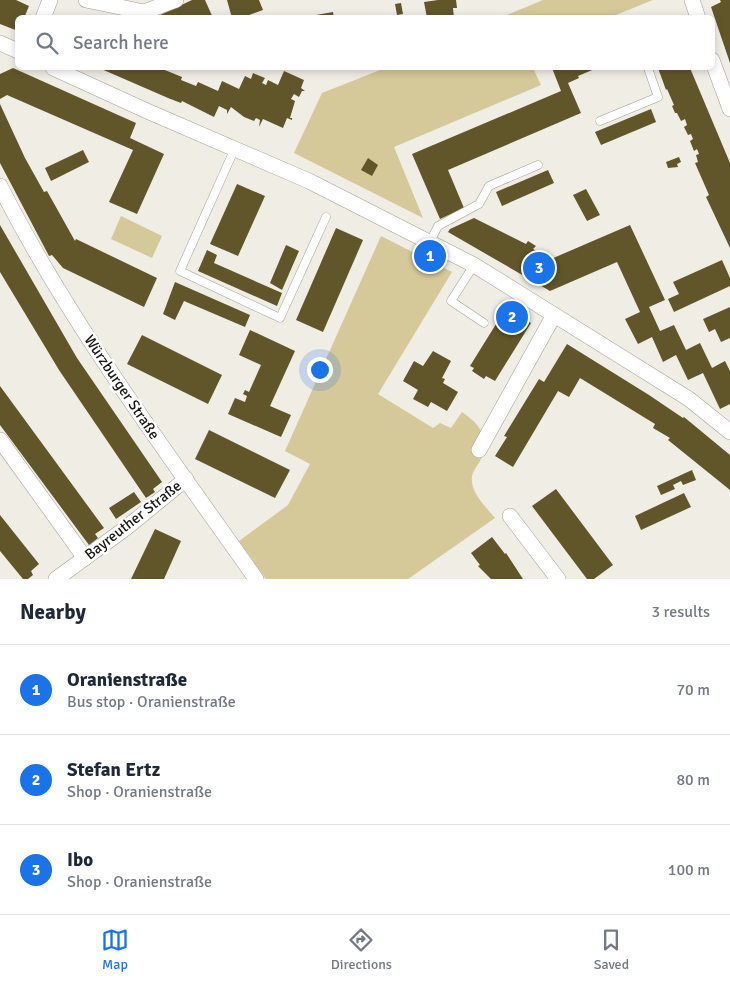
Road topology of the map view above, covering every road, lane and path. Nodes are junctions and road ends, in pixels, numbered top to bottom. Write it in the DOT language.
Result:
graph roads {
  1 [pos="86,0"];
  2 [pos="176,0"];
  3 [pos="692,0"];
  4 [pos="48,1"];
  5 [pos="143,6"];
  6 [pos="44,15"];
  7 [pos="697,15"];
  8 [pos="0,44"];
  9 [pos="15,50"];
  10 [pos="715,68"];
  11 [pos="57,70"];
  12 [pos="649,70"];
  13 [pos="729,105"];
  14 [pos="600,121"];
  15 [pos="235,148"];
  16 [pos="538,165"];
  17 [pos="0,186"];
  18 [pos="6,212"];
  19 [pos="326,218"];
  20 [pos="430,242"];
  21 [pos="474,265"];
  22 [pos="554,315"];
  23 [pos="484,322"];
  24 [pos="730,432"];
  25 [pos="0,440"];
  26 [pos="479,450"];
  27 [pos="186,479"];
  28 [pos="510,516"];
  29 [pos="86,558"];
  30 [pos="56,579"];
  31 [pos="256,579"];
  32 [pos="558,579"];
  1 -- 5 [label="street"];
  2 -- 5 [label="street"];
  3 -- 7 [label="street"];
  4 -- 6 [label="street"];
  8 -- 9 [label="street"];
  10 -- 13 [label="street"];
  11 -- 15 [label="street"];
  12 -- 14 [label="lane"];
  15 -- 19 [label="lane"];
  15 -- 20 [label="street"];
  16 -- 20 [label="lane"];
  17 -- 18 [label="street, Würzburger Straße"];
  18 -- 27 [label="street, Würzburger Straße"];
  20 -- 21 [label="street"];
  21 -- 22 [label="street"];
  21 -- 23 [label="lane"];
  22 -- 24 [label="street"];
  22 -- 26 [label="street"];
  25 -- 29 [label="street"];
  27 -- 29 [label="street, Bayreuther Straße"];
  27 -- 31 [label="street, Würzburger Straße"];
  28 -- 32 [label="street"];
  29 -- 30 [label="street, Bayreuther Straße"];
}
